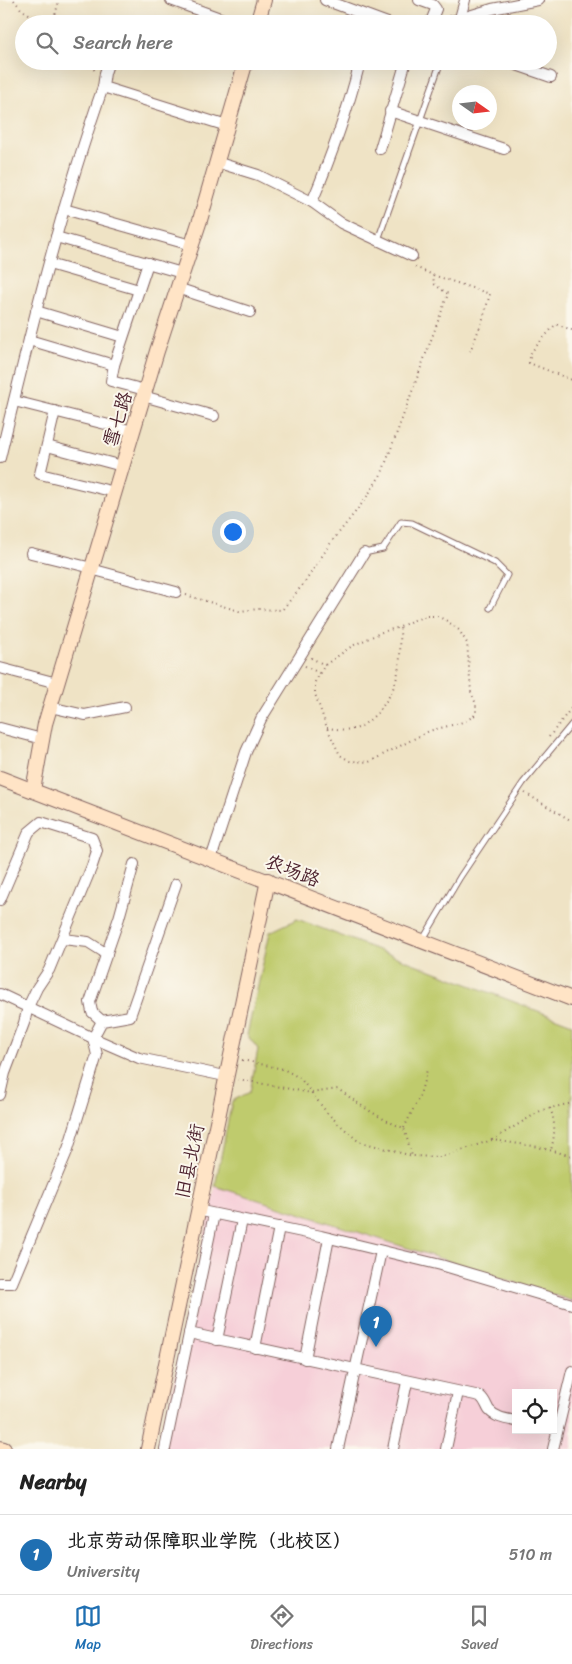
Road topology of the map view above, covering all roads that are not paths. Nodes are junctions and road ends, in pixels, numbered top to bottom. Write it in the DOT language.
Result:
graph roads {
  1 [pos="171,0"];
  2 [pos="264,0"];
  3 [pos="419,0"];
  4 [pos="465,0"];
  5 [pos="538,0"];
  6 [pos="331,1"];
  7 [pos="212,15"];
  8 [pos="260,15"];
  9 [pos="367,15"];
  10 [pos="434,15"];
  11 [pos="461,15"];
  12 [pos="471,15"];
  13 [pos="106,70"];
  14 [pos="243,70"];
  15 [pos="358,70"];
  16 [pos="403,70"];
  17 [pos="438,70"];
  18 [pos="531,70"];
  19 [pos="551,77"];
  20 [pos="103,88"];
  21 [pos="390,111"];
  22 [pos="420,121"];
  23 [pos="227,126"];
  24 [pos="504,148"];
  25 [pos="380,149"];
  26 [pos="216,162"];
  27 [pos="312,202"];
  28 [pos="64,209"];
  29 [pos="56,237"];
  30 [pos="378,240"];
  31 [pos="191,245"];
  32 [pos="412,256"];
  33 [pos="148,263"];
  34 [pos="48,264"];
  35 [pos="182,273"];
  36 [pos="177,288"];
  37 [pos="138,290"];
  38 [pos="36,311"];
  39 [pos="250,312"];
  40 [pos="124,337"];
  41 [pos="29,340"];
  42 [pos="114,365"];
  43 [pos="144,393"];
  44 [pos="14,401"];
  45 [pos="55,411"];
  46 [pos="214,416"];
  47 [pos="133,431"];
  48 [pos="47,446"];
  49 [pos="0,458"];
  50 [pos="122,466"];
  51 [pos="115,492"];
  52 [pos="31,553"];
  53 [pos="364,553"];
  54 [pos="92,569"];
  55 [pos="176,592"];
  56 [pos="490,608"];
  57 [pos="0,668"];
  58 [pos="58,683"];
  59 [pos="50,707"];
  60 [pos="125,707"];
  61 [pos="572,724"];
  62 [pos="0,728"];
  63 [pos="42,740"];
  64 [pos="0,778"];
  65 [pos="33,790"];
  66 [pos="212,859"];
  67 [pos="134,864"];
  68 [pos="268,880"];
  69 [pos="176,884"];
  70 [pos="0,900"];
  71 [pos="63,939"];
  72 [pos="422,941"];
  73 [pos="107,954"];
  74 [pos="0,994"];
  75 [pos="572,999"];
  76 [pos="28,1007"];
  77 [pos="102,1022"];
  78 [pos="93,1038"];
  79 [pos="226,1076"];
  80 [pos="0,1095"];
  81 [pos="198,1210"];
  82 [pos="214,1214"];
  83 [pos="242,1220"];
  84 [pos="279,1228"];
  85 [pos="329,1238"];
  86 [pos="381,1250"];
  87 [pos="0,1282"];
  88 [pos="572,1304"];
  89 [pos="189,1333"];
  90 [pos="217,1340"];
  91 [pos="254,1348"];
  92 [pos="305,1359"];
  93 [pos="355,1370"];
  94 [pos="572,1371"];
  95 [pos="407,1382"];
  96 [pos="458,1392"];
  97 [pos="512,1420"];
  98 [pos="557,1423"];
  99 [pos="555,1434"];
  100 [pos="0,1448"];
  101 [pos="4,1449"];
  102 [pos="148,1449"];
  103 [pos="165,1449"];
  104 [pos="338,1449"];
  105 [pos="393,1449"];
  106 [pos="446,1449"];
  107 [pos="553,1449"];
  1 -- 7 [label="street"];
  2 -- 8 [label="street"];
  3 -- 10 [label="street"];
  4 -- 11 [label="street"];
  5 -- 12 [label="street"];
  6 -- 9 [label="street"];
  13 -- 20 [label="street"];
  14 -- 23 [label="street, 雪七路"];
  15 -- 27 [label="street"];
  16 -- 21 [label="street"];
  17 -- 22 [label="lane"];
  18 -- 19 [label="street"];
  20 -- 23 [label="street"];
  20 -- 28 [label="street"];
  21 -- 22 [label="street"];
  21 -- 25 [label="street"];
  22 -- 24 [label="street"];
  22 -- 30 [label="lane"];
  23 -- 26 [label="street, 雪七路"];
  26 -- 27 [label="street"];
  26 -- 31 [label="street, 雪七路"];
  27 -- 30 [label="street"];
  28 -- 29 [label="street"];
  28 -- 31 [label="street"];
  29 -- 33 [label="street"];
  29 -- 34 [label="street"];
  30 -- 32 [label="street"];
  31 -- 35 [label="street, 雪七路"];
  33 -- 35 [label="street"];
  33 -- 37 [label="street"];
  34 -- 37 [label="street"];
  34 -- 38 [label="street"];
  35 -- 36 [label="street, 雪七路"];
  36 -- 39 [label="street"];
  36 -- 43 [label="street, 雪七路"];
  37 -- 40 [label="street"];
  38 -- 40 [label="street"];
  38 -- 41 [label="street"];
  40 -- 42 [label="street"];
  41 -- 42 [label="street"];
  41 -- 44 [label="street"];
  42 -- 43 [label="street"];
  43 -- 46 [label="street"];
  43 -- 47 [label="street, 雪七路"];
  44 -- 45 [label="street"];
  44 -- 49 [label="street"];
  45 -- 47 [label="street"];
  45 -- 48 [label="street"];
  47 -- 50 [label="street, 雪七路"];
  48 -- 50 [label="street"];
  48 -- 51 [label="street"];
  50 -- 51 [label="street, 雪七路"];
  51 -- 54 [label="street, 雪七路"];
  52 -- 54 [label="street"];
  53 -- 56 [label="lane"];
  53 -- 66 [label="street"];
  54 -- 55 [label="street"];
  54 -- 58 [label="street, 雪七路"];
  57 -- 58 [label="street"];
  58 -- 59 [label="street, 雪七路"];
  59 -- 60 [label="street"];
  59 -- 63 [label="street, 雪七路"];
  61 -- 72 [label="lane"];
  62 -- 63 [label="street"];
  63 -- 65 [label="street, 雪七路"];
  64 -- 65 [label="street, 农场路"];
  65 -- 66 [label="street, 农场路"];
  66 -- 68 [label="street, 农场路"];
  67 -- 73 [label="street"];
  68 -- 72 [label="street, 农场路"];
  68 -- 79 [label="street, 旧县北街"];
  69 -- 77 [label="street"];
  70 -- 71 [label="street"];
  71 -- 73 [label="street"];
  71 -- 76 [label="street"];
  72 -- 75 [label="street, 农场路"];
  73 -- 77 [label="street"];
  74 -- 76 [label="street"];
  76 -- 78 [label="street"];
  76 -- 80 [label="street"];
  77 -- 78 [label="street"];
  78 -- 79 [label="street"];
  78 -- 87 [label="street"];
  79 -- 81 [label="street, 旧县北街"];
  81 -- 82 [label="street"];
  81 -- 102 [label="street, 旧县北街"];
  82 -- 83 [label="street"];
  82 -- 89 [label="street"];
  83 -- 84 [label="street"];
  83 -- 90 [label="street"];
  84 -- 85 [label="street"];
  84 -- 91 [label="street"];
  85 -- 86 [label="street"];
  85 -- 92 [label="street"];
  86 -- 88 [label="street"];
  86 -- 93 [label="street"];
  89 -- 90 [label="street"];
  89 -- 103 [label="street"];
  90 -- 91 [label="street"];
  91 -- 92 [label="street"];
  92 -- 93 [label="street"];
  93 -- 95 [label="street"];
  93 -- 104 [label="street"];
  94 -- 98 [label="street"];
  95 -- 96 [label="street"];
  95 -- 105 [label="street"];
  96 -- 97 [label="street"];
  96 -- 106 [label="street"];
  99 -- 107 [label="street"];
  100 -- 101 [label="street"];
}
